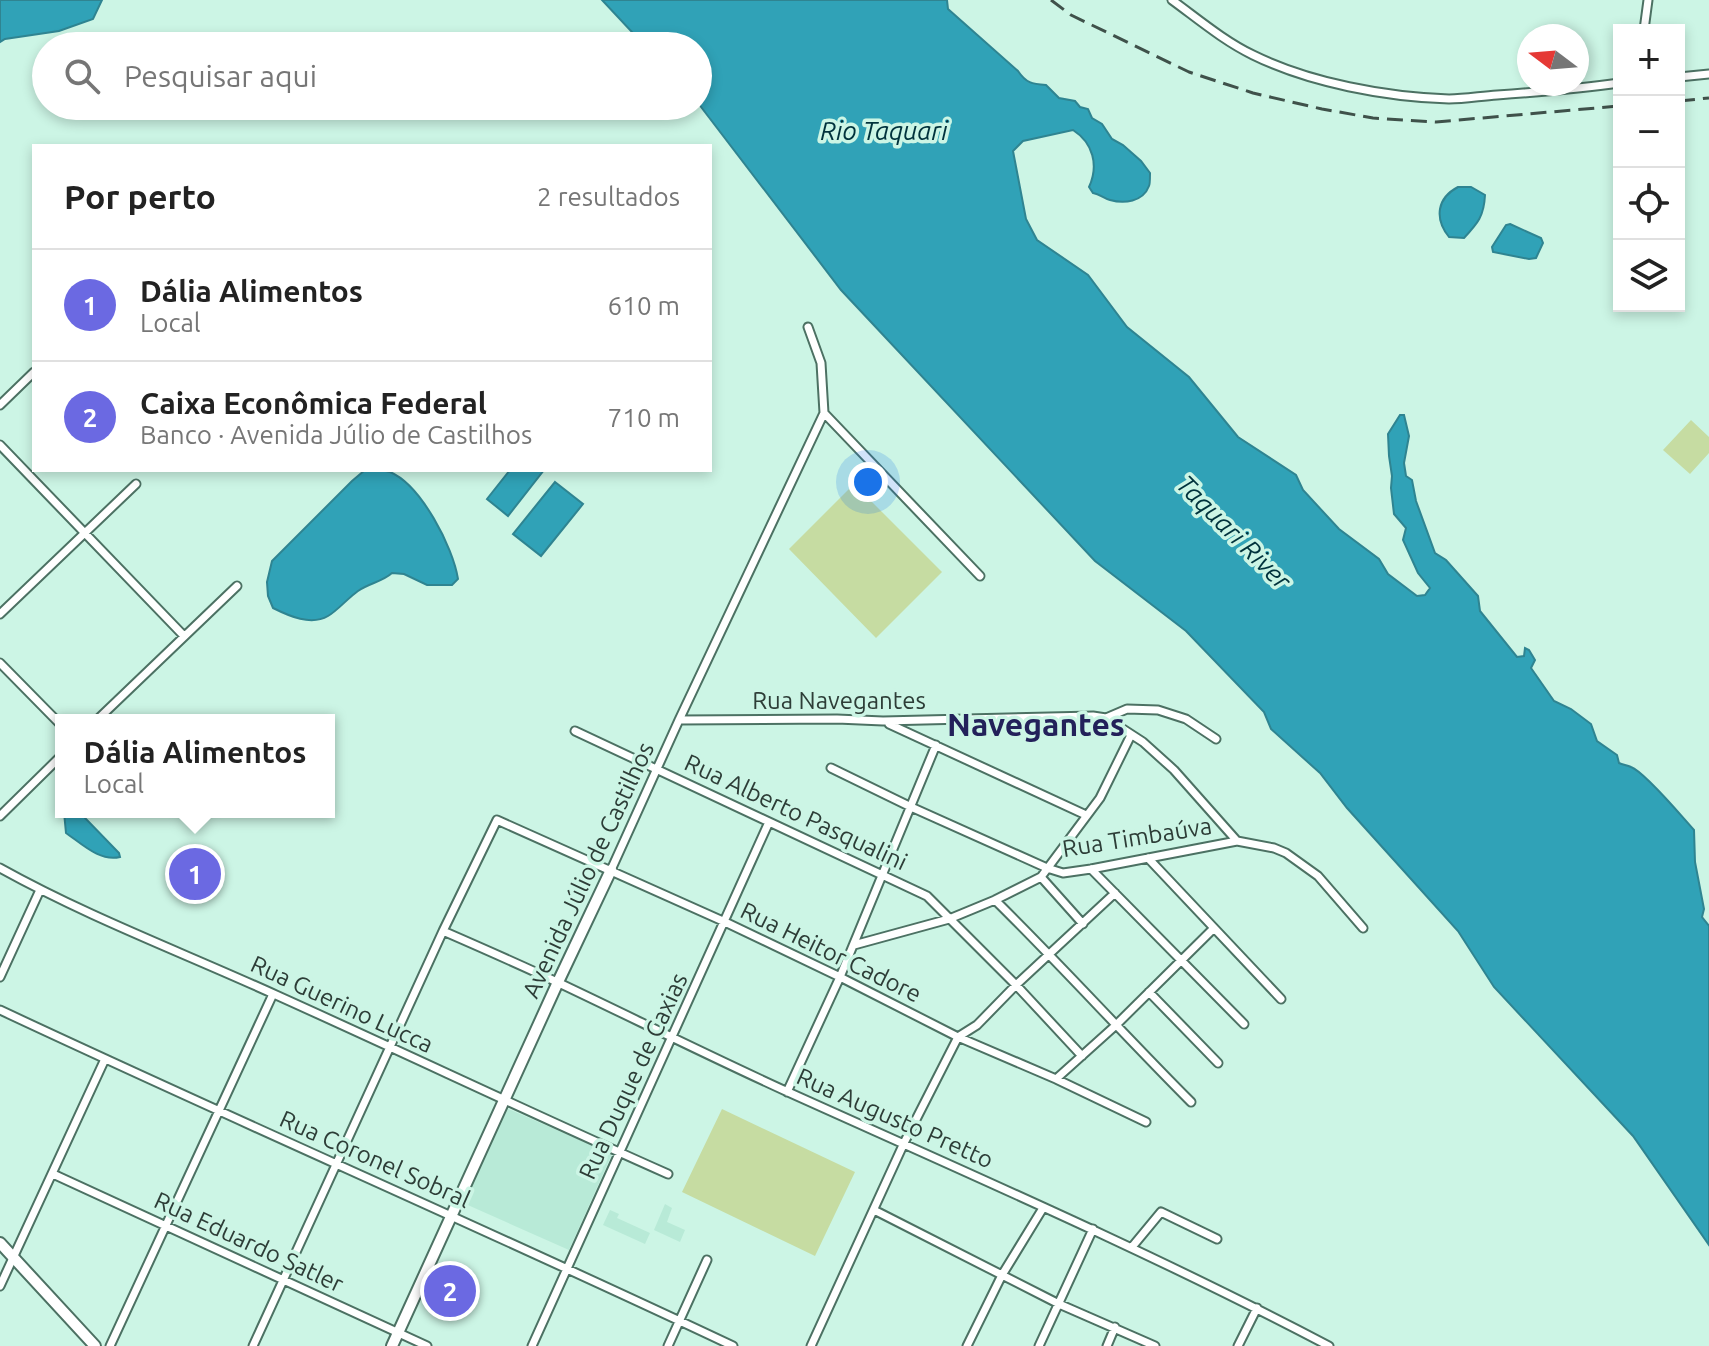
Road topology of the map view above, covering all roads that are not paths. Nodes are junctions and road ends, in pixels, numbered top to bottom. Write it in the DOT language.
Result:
graph roads {
  1 [pos="1172,0"];
  2 [pos="1648,0"];
  3 [pos="1645,24"];
  4 [pos="1709,74"];
  5 [pos="1685,76"];
  6 [pos="1613,84"];
  7 [pos="808,327"];
  8 [pos="32,374"];
  9 [pos="0,405"];
  10 [pos="824,413"];
  11 [pos="0,445"];
  12 [pos="136,484"];
  13 [pos="85,534"];
  14 [pos="980,576"];
  15 [pos="237,586"];
  16 [pos="0,614"];
  17 [pos="184,636"];
  18 [pos="0,663"];
  19 [pos="103,714"];
  20 [pos="1106,718"];
  21 [pos="55,719"];
  22 [pos="679,720"];
  23 [pos="883,721"];
  24 [pos="575,731"];
  25 [pos="1131,735"];
  26 [pos="1216,739"];
  27 [pos="936,745"];
  28 [pos="55,762"];
  29 [pos="657,768"];
  30 [pos="831,768"];
  31 [pos="911,807"];
  32 [pos="1086,815"];
  33 [pos="0,816"];
  34 [pos="769,822"];
  35 [pos="1237,841"];
  36 [pos="1148,858"];
  37 [pos="0,868"];
  38 [pos="1047,868"];
  39 [pos="1091,869"];
  40 [pos="611,870"];
  41 [pos="882,875"];
  42 [pos="1041,877"];
  43 [pos="40,890"];
  44 [pos="1115,893"];
  45 [pos="995,900"];
  46 [pos="949,919"];
  47 [pos="725,922"];
  48 [pos="1083,924"];
  49 [pos="1363,928"];
  50 [pos="1213,929"];
  51 [pos="443,931"];
  52 [pos="854,945"];
  53 [pos="1050,955"];
  54 [pos="1180,960"];
  55 [pos="0,977"];
  56 [pos="840,977"];
  57 [pos="558,982"];
  58 [pos="1016,985"];
  59 [pos="1149,992"];
  60 [pos="273,994"];
  61 [pos="1281,999"];
  62 [pos="0,1010"];
  63 [pos="1244,1024"];
  64 [pos="1115,1026"];
  65 [pos="958,1037"];
  66 [pos="672,1038"];
  67 [pos="390,1047"];
  68 [pos="1082,1056"];
  69 [pos="105,1059"];
  70 [pos="1218,1063"];
  71 [pos="1056,1079"];
  72 [pos="787,1092"];
  73 [pos="504,1101"];
  74 [pos="1191,1102"];
  75 [pos="220,1112"];
  76 [pos="1146,1122"];
  77 [pos="904,1143"];
  78 [pos="619,1153"];
  79 [pos="337,1163"];
  80 [pos="53,1174"];
  81 [pos="668,1174"];
  82 [pos="1043,1208"];
  83 [pos="874,1210"];
  84 [pos="452,1215"];
  85 [pos="166,1225"];
  86 [pos="1093,1229"];
  87 [pos="1217,1239"];
  88 [pos="0,1243"];
  89 [pos="1132,1247"];
  90 [pos="13,1257"];
  91 [pos="707,1260"];
  92 [pos="567,1268"];
  93 [pos="1002,1275"];
  94 [pos="284,1279"];
  95 [pos="0,1286"];
  96 [pos="1059,1304"];
  97 [pos="1257,1308"];
  98 [pos="679,1320"];
  99 [pos="1115,1327"];
  100 [pos="398,1333"];
  101 [pos="95,1346"];
  102 [pos="110,1346"];
  103 [pos="253,1346"];
  104 [pos="392,1346"];
  105 [pos="427,1346"];
  106 [pos="532,1346"];
  107 [pos="668,1346"];
  108 [pos="733,1346"];
  109 [pos="811,1346"];
  110 [pos="967,1346"];
  111 [pos="1039,1346"];
  112 [pos="1107,1346"];
  113 [pos="1155,1346"];
  114 [pos="1238,1346"];
  115 [pos="1329,1346"];
  1 -- 6 [label="street"];
  2 -- 3 [label="street"];
  4 -- 5 [label="street"];
  7 -- 10 [label="street"];
  8 -- 9 [label="street"];
  10 -- 14 [label="street"];
  10 -- 22 [label="street, Avenida Júlio de Castilhos"];
  11 -- 13 [label="street"];
  12 -- 13 [label="street"];
  13 -- 16 [label="street"];
  13 -- 17 [label="street"];
  15 -- 17 [label="street"];
  17 -- 19 [label="street"];
  18 -- 21 [label="street"];
  20 -- 23 [label="street, Rua Navegantes"];
  20 -- 25 [label="street"];
  20 -- 26 [label="street, Rua Navegantes"];
  22 -- 23 [label="street, Rua Navegantes"];
  22 -- 29 [label="street, Avenida Júlio de Castilhos"];
  23 -- 27 [label="street"];
  24 -- 29 [label="street, Rua Alberto Pasqualini"];
  25 -- 32 [label="street"];
  25 -- 35 [label="street"];
  27 -- 31 [label="street"];
  27 -- 32 [label="street"];
  28 -- 33 [label="street"];
  29 -- 34 [label="street, Rua Alberto Pasqualini"];
  29 -- 40 [label="street, Avenida Júlio de Castilhos"];
  30 -- 31 [label="street"];
  31 -- 38 [label="street"];
  31 -- 41 [label="street"];
  32 -- 38 [label="street"];
  34 -- 41 [label="street, Rua Alberto Pasqualini"];
  34 -- 47 [label="street, Rua Duque de Caxias"];
  35 -- 36 [label="street, Rua Timbaúva"];
  35 -- 49 [label="street, Rua Timbaúva"];
  36 -- 39 [label="street, Rua Timbaúva"];
  36 -- 50 [label="street"];
  37 -- 43 [label="street, Rua Guerino Lucca"];
  38 -- 39 [label="street, Rua Timbaúva"];
  38 -- 42 [label="street, Rua Timbaúva"];
  39 -- 44 [label="street"];
  40 -- 47 [label="street, Rua Heitor Cadore"];
  40 -- 51 [label="street, Rua Heitor Cadore"];
  40 -- 57 [label="street, Avenida Júlio de Castilhos"];
  41 -- 46 [label="street, Rua Alberto Pasqualini"];
  41 -- 52 [label="street"];
  42 -- 45 [label="street, Rua Timbaúva"];
  42 -- 48 [label="street"];
  43 -- 55 [label="street"];
  43 -- 60 [label="street, Rua Guerino Lucca"];
  44 -- 48 [label="street"];
  44 -- 54 [label="street"];
  45 -- 46 [label="street, Rua Timbaúva"];
  45 -- 53 [label="street"];
  46 -- 52 [label="street, Rua Timbaúva"];
  46 -- 58 [label="street, Rua Alberto Pasqualini"];
  47 -- 56 [label="street, Rua Heitor Cadore"];
  47 -- 66 [label="street, Rua Duque de Caxias"];
  48 -- 53 [label="street"];
  50 -- 54 [label="street"];
  50 -- 61 [label="street"];
  51 -- 57 [label="street, Rua Augusto Pretto"];
  51 -- 67 [label="street"];
  52 -- 56 [label="street"];
  53 -- 58 [label="street"];
  53 -- 64 [label="street"];
  54 -- 59 [label="street"];
  54 -- 63 [label="street"];
  56 -- 65 [label="street, Rua Heitor Cadore"];
  56 -- 72 [label="street"];
  57 -- 66 [label="street, Rua Augusto Pretto"];
  57 -- 73 [label="street, Avenida Júlio de Castilhos"];
  58 -- 65 [label="street"];
  58 -- 68 [label="street, Rua Alberto Pasqualini"];
  59 -- 64 [label="street"];
  59 -- 70 [label="street"];
  60 -- 67 [label="street, Rua Guerino Lucca"];
  60 -- 75 [label="street"];
  62 -- 69 [label="street, Rua Coronel Sobral"];
  64 -- 68 [label="street"];
  64 -- 74 [label="street"];
  65 -- 71 [label="street, Rua Heitor Cadore"];
  65 -- 77 [label="street"];
  66 -- 72 [label="street, Rua Augusto Pretto"];
  66 -- 78 [label="street, Rua Duque de Caxias"];
  67 -- 73 [label="street, Rua Guerino Lucca"];
  67 -- 79 [label="street"];
  68 -- 71 [label="street"];
  69 -- 75 [label="street, Rua Coronel Sobral"];
  69 -- 80 [label="street"];
  71 -- 76 [label="street, Rua Heitor Cadore"];
  72 -- 77 [label="street, Rua Augusto Pretto"];
  73 -- 78 [label="street, Rua Guerino Lucca"];
  73 -- 84 [label="street, Avenida Júlio de Castilhos"];
  75 -- 79 [label="street, Rua Coronel Sobral"];
  75 -- 85 [label="street"];
  77 -- 82 [label="street, Rua Augusto Pretto"];
  77 -- 83 [label="street"];
  78 -- 81 [label="street, Rua Guerino Lucca"];
  78 -- 92 [label="street, Rua Duque de Caxias"];
  79 -- 84 [label="street, Rua Coronel Sobral"];
  79 -- 94 [label="street"];
  80 -- 85 [label="street, Rua Eduardo Satler"];
  80 -- 90 [label="street"];
  82 -- 86 [label="street, Rua Augusto Pretto"];
  82 -- 93 [label="street"];
  83 -- 93 [label="street"];
  83 -- 109 [label="street"];
  84 -- 92 [label="street, Rua Coronel Sobral"];
  84 -- 100 [label="street, Avenida Júlio de Castilhos"];
  85 -- 94 [label="street, Rua Eduardo Satler"];
  85 -- 102 [label="street"];
  86 -- 89 [label="street, Rua Augusto Pretto"];
  86 -- 96 [label="street"];
  87 -- 89 [label="street"];
  88 -- 90 [label="street"];
  89 -- 97 [label="street, Rua Augusto Pretto"];
  90 -- 95 [label="street"];
  90 -- 101 [label="street"];
  91 -- 98 [label="street"];
  92 -- 98 [label="street, Rua Coronel Sobral"];
  92 -- 106 [label="street, Rua Duque de Caxias"];
  93 -- 96 [label="street"];
  93 -- 110 [label="street"];
  94 -- 100 [label="street, Rua Eduardo Satler"];
  94 -- 103 [label="street"];
  96 -- 99 [label="street"];
  96 -- 111 [label="street"];
  97 -- 114 [label="street"];
  97 -- 115 [label="street, Rua Augusto Pretto"];
  98 -- 107 [label="street"];
  98 -- 108 [label="street, Rua Coronel Sobral"];
  99 -- 112 [label="street"];
  99 -- 113 [label="street"];
  100 -- 104 [label="street, Avenida Júlio de Castilhos"];
  100 -- 105 [label="street, Rua Eduardo Satler"];
}
